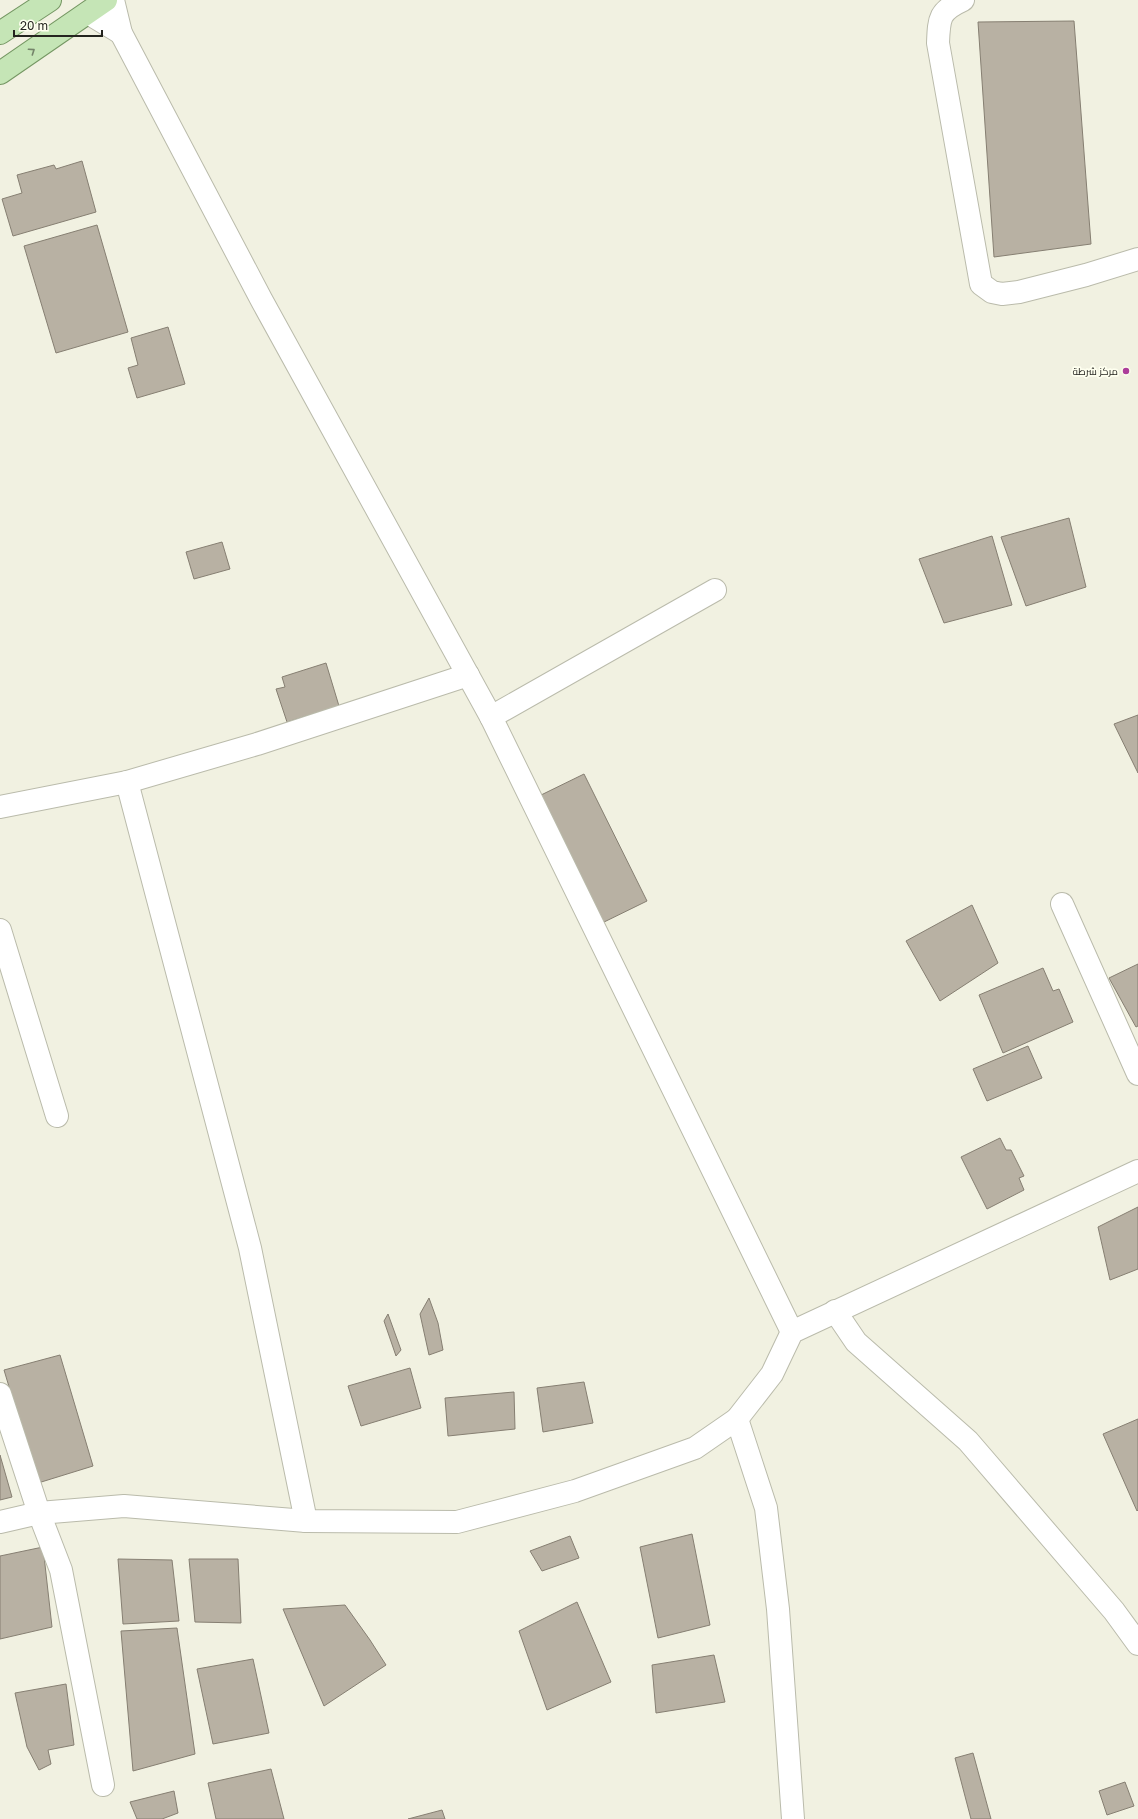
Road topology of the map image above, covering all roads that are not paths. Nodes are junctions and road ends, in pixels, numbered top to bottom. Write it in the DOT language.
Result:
graph roads {
  1 [pos="50,0"];
  2 [pos="106,0"];
  3 [pos="113,0"];
  4 [pos="963,0"];
  5 [pos="84,6"];
  6 [pos="0,33"];
  7 [pos="121,33"];
  8 [pos="0,73"];
  9 [pos="1138,259"];
  10 [pos="714,590"];
  11 [pos="468,675"];
  12 [pos="491,717"];
  13 [pos="127,782"];
  14 [pos="0,806"];
  15 [pos="1062,904"];
  16 [pos="0,930"];
  17 [pos="1138,1074"];
  18 [pos="57,1116"];
  19 [pos="1138,1171"];
  20 [pos="835,1311"];
  21 [pos="792,1332"];
  22 [pos="0,1394"];
  23 [pos="737,1419"];
  24 [pos="39,1513"];
  25 [pos="306,1521"];
  26 [pos="0,1522"];
  27 [pos="1138,1644"];
  28 [pos="102,1785"];
  29 [pos="793,1819"];
  1 -- 6 [label="main road"];
  2 -- 5 [label="main road"];
  3 -- 7 [label="street"];
  4 -- 9 [label="street"];
  5 -- 7 [label="street"];
  8 -- 5 [label="main road, one-way"];
  7 -- 11 [label="street"];
  10 -- 12 [label="street"];
  11 -- 12 [label="street"];
  11 -- 13 [label="street"];
  12 -- 21 [label="street"];
  13 -- 14 [label="street"];
  13 -- 25 [label="street"];
  15 -- 17 [label="street"];
  16 -- 18 [label="street"];
  19 -- 20 [label="street"];
  20 -- 21 [label="street"];
  20 -- 27 [label="street"];
  21 -- 23 [label="street"];
  22 -- 24 [label="street"];
  23 -- 25 [label="street"];
  23 -- 29 [label="street"];
  24 -- 25 [label="street"];
  24 -- 26 [label="street"];
  24 -- 28 [label="street"];
}
